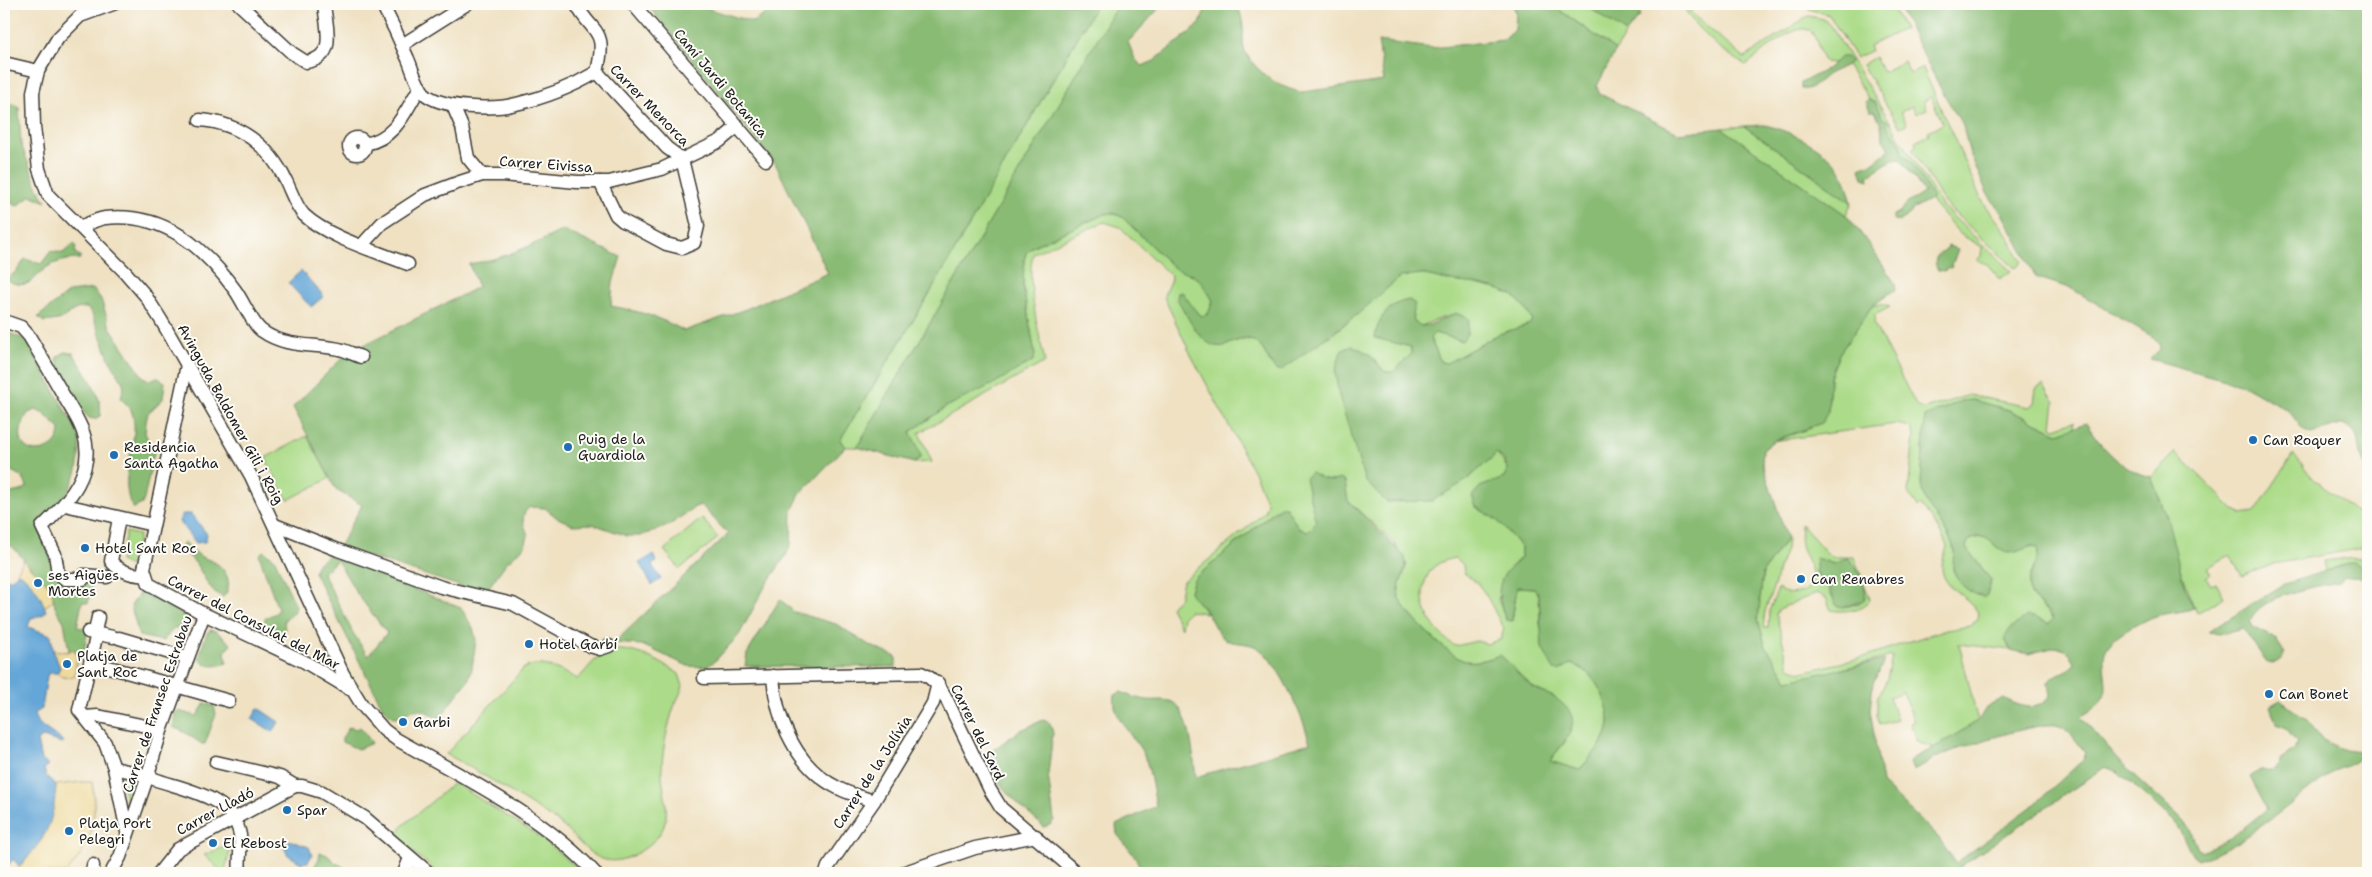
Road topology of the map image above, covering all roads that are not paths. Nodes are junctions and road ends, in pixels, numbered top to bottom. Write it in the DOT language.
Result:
graph roads {
  1 [pos="113,4"];
  2 [pos="239,4"];
  3 [pos="324,4"];
  4 [pos="382,4"];
  5 [pos="467,4"];
  6 [pos="576,4"];
  7 [pos="633,4"];
  8 [pos="402,45"];
  9 [pos="4,63"];
  10 [pos="38,71"];
  11 [pos="597,72"];
  12 [pos="420,87"];
  13 [pos="453,106"];
  14 [pos="200,120"];
  15 [pos="738,126"];
  16 [pos="365,144"];
  17 [pos="682,159"];
  18 [pos="766,160"];
  19 [pos="482,175"];
  20 [pos="600,182"];
  21 [pos="80,227"];
  22 [pos="361,246"];
  23 [pos="408,264"];
  24 [pos="4,322"];
  25 [pos="361,357"];
  26 [pos="187,365"];
  27 [pos="65,505"];
  28 [pos="119,518"];
  29 [pos="153,525"];
  30 [pos="275,526"];
  31 [pos="144,575"];
  32 [pos="107,577"];
  33 [pos="204,614"];
  34 [pos="609,646"];
  35 [pos="187,658"];
  36 [pos="91,662"];
  37 [pos="773,676"];
  38 [pos="704,678"];
  39 [pos="938,683"];
  40 [pos="177,686"];
  41 [pos="354,692"];
  42 [pos="229,701"];
  43 [pos="80,709"];
  44 [pos="155,728"];
  45 [pos="216,762"];
  46 [pos="114,768"];
  47 [pos="148,776"];
  48 [pos="295,786"];
  49 [pos="874,801"];
  50 [pos="234,820"];
  51 [pos="122,823"];
  52 [pos="1036,836"];
  53 [pos="410,858"];
  54 [pos="829,871"];
  55 [pos="111,873"];
  56 [pos="159,873"];
  57 [pos="240,873"];
  58 [pos="404,873"];
  59 [pos="429,873"];
  60 [pos="595,873"];
  61 [pos="902,873"];
  62 [pos="1077,873"];
  1 -- 10 [label="street, Avinguda Baldomer Gili i Roig"];
  2 -- 3 [label="street"];
  4 -- 8 [label="street"];
  5 -- 8 [label="street"];
  6 -- 11 [label="street"];
  7 -- 15 [label="street, Camí Jardi Botanica"];
  8 -- 12 [label="street"];
  9 -- 10 [label="street"];
  10 -- 21 [label="street, Avinguda Baldomer Gili i Roig"];
  11 -- 13 [label="street"];
  11 -- 17 [label="street, Carrer Menorca"];
  12 -- 13 [label="street"];
  12 -- 16 [label="street"];
  13 -- 19 [label="street"];
  14 -- 22 [label="street"];
  15 -- 17 [label="street, Carrer Eivissa"];
  15 -- 18 [label="street, Camí Jardi Botanica"];
  17 -- 20 [label="street, Carrer Eivissa"];
  17 -- 20 [label="street"];
  19 -- 20 [label="street, Carrer Eivissa"];
  19 -- 22 [label="street, Carrer Eivissa"];
  21 -- 25 [label="street"];
  21 -- 26 [label="street, Avinguda Baldomer Gili i Roig"];
  22 -- 23 [label="street"];
  24 -- 27 [label="street"];
  26 -- 29 [label="street"];
  26 -- 30 [label="street, Avinguda Baldomer Gili i Roig"];
  27 -- 28 [label="street"];
  27 -- 32 [label="street"];
  28 -- 29 [label="street"];
  28 -- 31 [label="street"];
  29 -- 31 [label="street"];
  30 -- 34 [label="street"];
  30 -- 41 [label="street, Avinguda Baldomer Gili i Roig"];
  31 -- 33 [label="street, Carrer del Consulat del Mar"];
  33 -- 35 [label="street, Carrer de Fransec Estrabau"];
  33 -- 41 [label="street, Carrer del Consulat del Mar"];
  35 -- 36 [label="street"];
  35 -- 40 [label="street, Carrer de Fransec Estrabau"];
  36 -- 40 [label="street"];
  36 -- 43 [label="street"];
  37 -- 38 [label="street, Carrer del Sard"];
  37 -- 39 [label="street, Carrer del Sard"];
  37 -- 49 [label="street"];
  39 -- 49 [label="street, Carrer de la Jolívia"];
  39 -- 52 [label="street, Carrer del Sard"];
  40 -- 42 [label="street"];
  40 -- 47 [label="street, Carrer de Fransec Estrabau"];
  41 -- 60 [label="street, Avinguda Baldomer Gili i Roig"];
  43 -- 44 [label="street"];
  43 -- 46 [label="street"];
  45 -- 48 [label="street"];
  46 -- 47 [label="street"];
  46 -- 51 [label="street"];
  47 -- 50 [label="street"];
  47 -- 51 [label="street, Carrer de Fransec Estrabau"];
  48 -- 50 [label="street, Carrer Lladó"];
  48 -- 53 [label="street"];
  49 -- 54 [label="street, Carrer de la Jolívia"];
  50 -- 56 [label="street, Carrer Lladó"];
  50 -- 57 [label="street"];
  51 -- 55 [label="street, Carrer de Fransec Estrabau"];
  52 -- 61 [label="street"];
  52 -- 62 [label="street, Carrer del Sard"];
  53 -- 58 [label="street"];
  53 -- 59 [label="street"];
}
